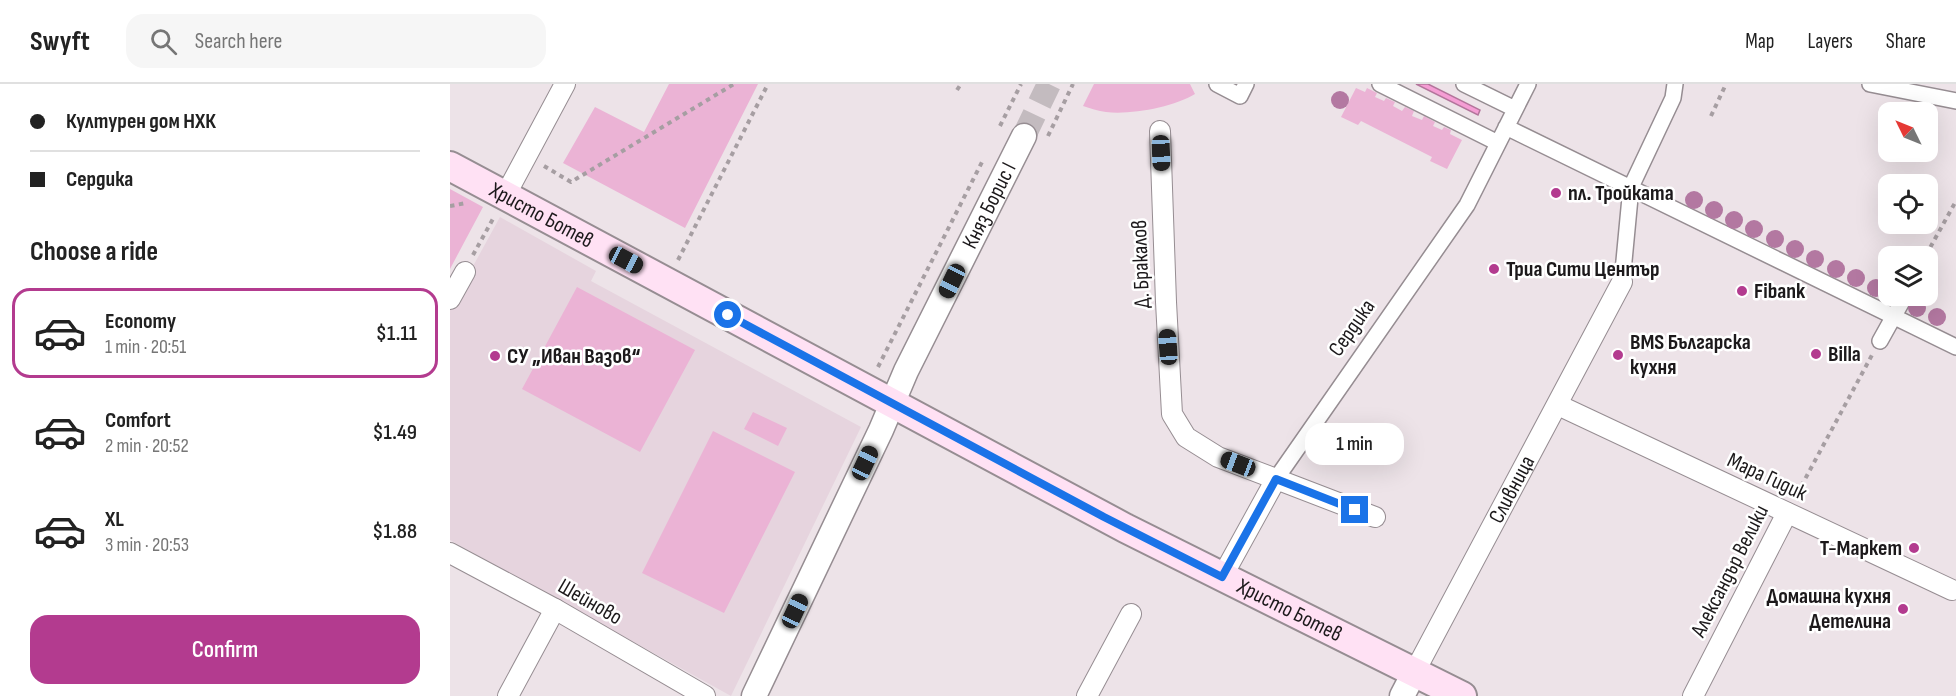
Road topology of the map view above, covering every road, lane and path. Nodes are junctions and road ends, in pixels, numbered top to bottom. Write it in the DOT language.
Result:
graph roads {
  1 [pos="565,84"];
  2 [pos="734,84"];
  3 [pos="768,84"];
  4 [pos="961,84"];
  5 [pos="1021,84"];
  6 [pos="1073,84"];
  7 [pos="1217,84"];
  8 [pos="1246,84"];
  9 [pos="1380,84"];
  10 [pos="1464,84"];
  11 [pos="1528,84"];
  12 [pos="1675,84"];
  13 [pos="1726,84"];
  14 [pos="1870,84"];
  15 [pos="957,90"];
  16 [pos="1956,101"];
  17 [pos="1515,110"];
  18 [pos="1711,116"];
  19 [pos="1506,127"];
  20 [pos="1160,131"];
  21 [pos="1050,133"];
  22 [pos="995,136"];
  23 [pos="1024,136"];
  24 [pos="1498,143"];
  25 [pos="527,156"];
  26 [pos="984,158"];
  27 [pos="450,166"];
  28 [pos="1630,187"];
  29 [pos="505,195"];
  30 [pos="1956,201"];
  31 [pos="1931,246"];
  32 [pos="465,272"];
  33 [pos="667,282"];
  34 [pos="1622,282"];
  35 [pos="450,299"];
  36 [pos="1899,306"];
  37 [pos="1894,315"];
  38 [pos="1880,341"];
  39 [pos="1956,347"];
  40 [pos="881,397"];
  41 [pos="1558,405"];
  42 [pos="1276,479"];
  43 [pos="1787,513"];
  44 [pos="1375,518"];
  45 [pos="450,552"];
  46 [pos="1222,577"];
  47 [pos="1954,591"];
  48 [pos="555,609"];
  49 [pos="1131,614"];
  50 [pos="1408,685"];
  51 [pos="508,696"];
  52 [pos="705,696"];
  53 [pos="754,696"];
  54 [pos="1087,696"];
  55 [pos="1462,696"];
  56 [pos="1693,696"];
  1 -- 25 [label="street"];
  2 -- 25 [label="path"];
  3 -- 33 [label="path"];
  4 -- 15 [label="path"];
  5 -- 22 [label="path"];
  6 -- 21 [label="path"];
  7 -- 8 [label="street"];
  9 -- 24 [label="street"];
  10 -- 17 [label="street"];
  11 -- 17 [label="street, Сердика"];
  12 -- 28 [label="street"];
  13 -- 18 [label="path"];
  14 -- 16 [label="street"];
  17 -- 19 [label="street, Сердика"];
  19 -- 24 [label="street, Сердика"];
  19 -- 28 [label="street"];
  20 -- 42 [label="street, Д. Бракалов"];
  23 -- 40 [label="street, Княз Борис I"];
  24 -- 42 [label="street, Сердика"];
  25 -- 29 [label="street"];
  26 -- 40 [label="path"];
  27 -- 29 [label="main road, Христо Ботев"];
  28 -- 34 [label="street"];
  28 -- 37 [label="street"];
  29 -- 32 [label="path"];
  29 -- 33 [label="main road, Христо Ботев"];
  30 -- 31 [label="path"];
  32 -- 35 [label="street"];
  33 -- 40 [label="main road, Христо Ботев"];
  34 -- 41 [label="street, Сливница"];
  36 -- 37 [label="street"];
  37 -- 38 [label="street"];
  37 -- 39 [label="street"];
  38 -- 43 [label="path, Александър Велики"];
  40 -- 46 [label="main road, Христо Ботев"];
  40 -- 53 [label="street, Княз Борис I"];
  41 -- 43 [label="street, Мара Гидик"];
  41 -- 50 [label="street, Сливница"];
  42 -- 44 [label="street"];
  42 -- 46 [label="street, Сердика"];
  43 -- 47 [label="street, Мара Гидик"];
  43 -- 56 [label="street, Александър Велики"];
  45 -- 48 [label="street, Шейново"];
  46 -- 50 [label="main road, Христо Ботев"];
  48 -- 51 [label="street"];
  48 -- 52 [label="street, Шейново"];
  49 -- 54 [label="street"];
  50 -- 55 [label="main road, Христо Ботев"];
}
